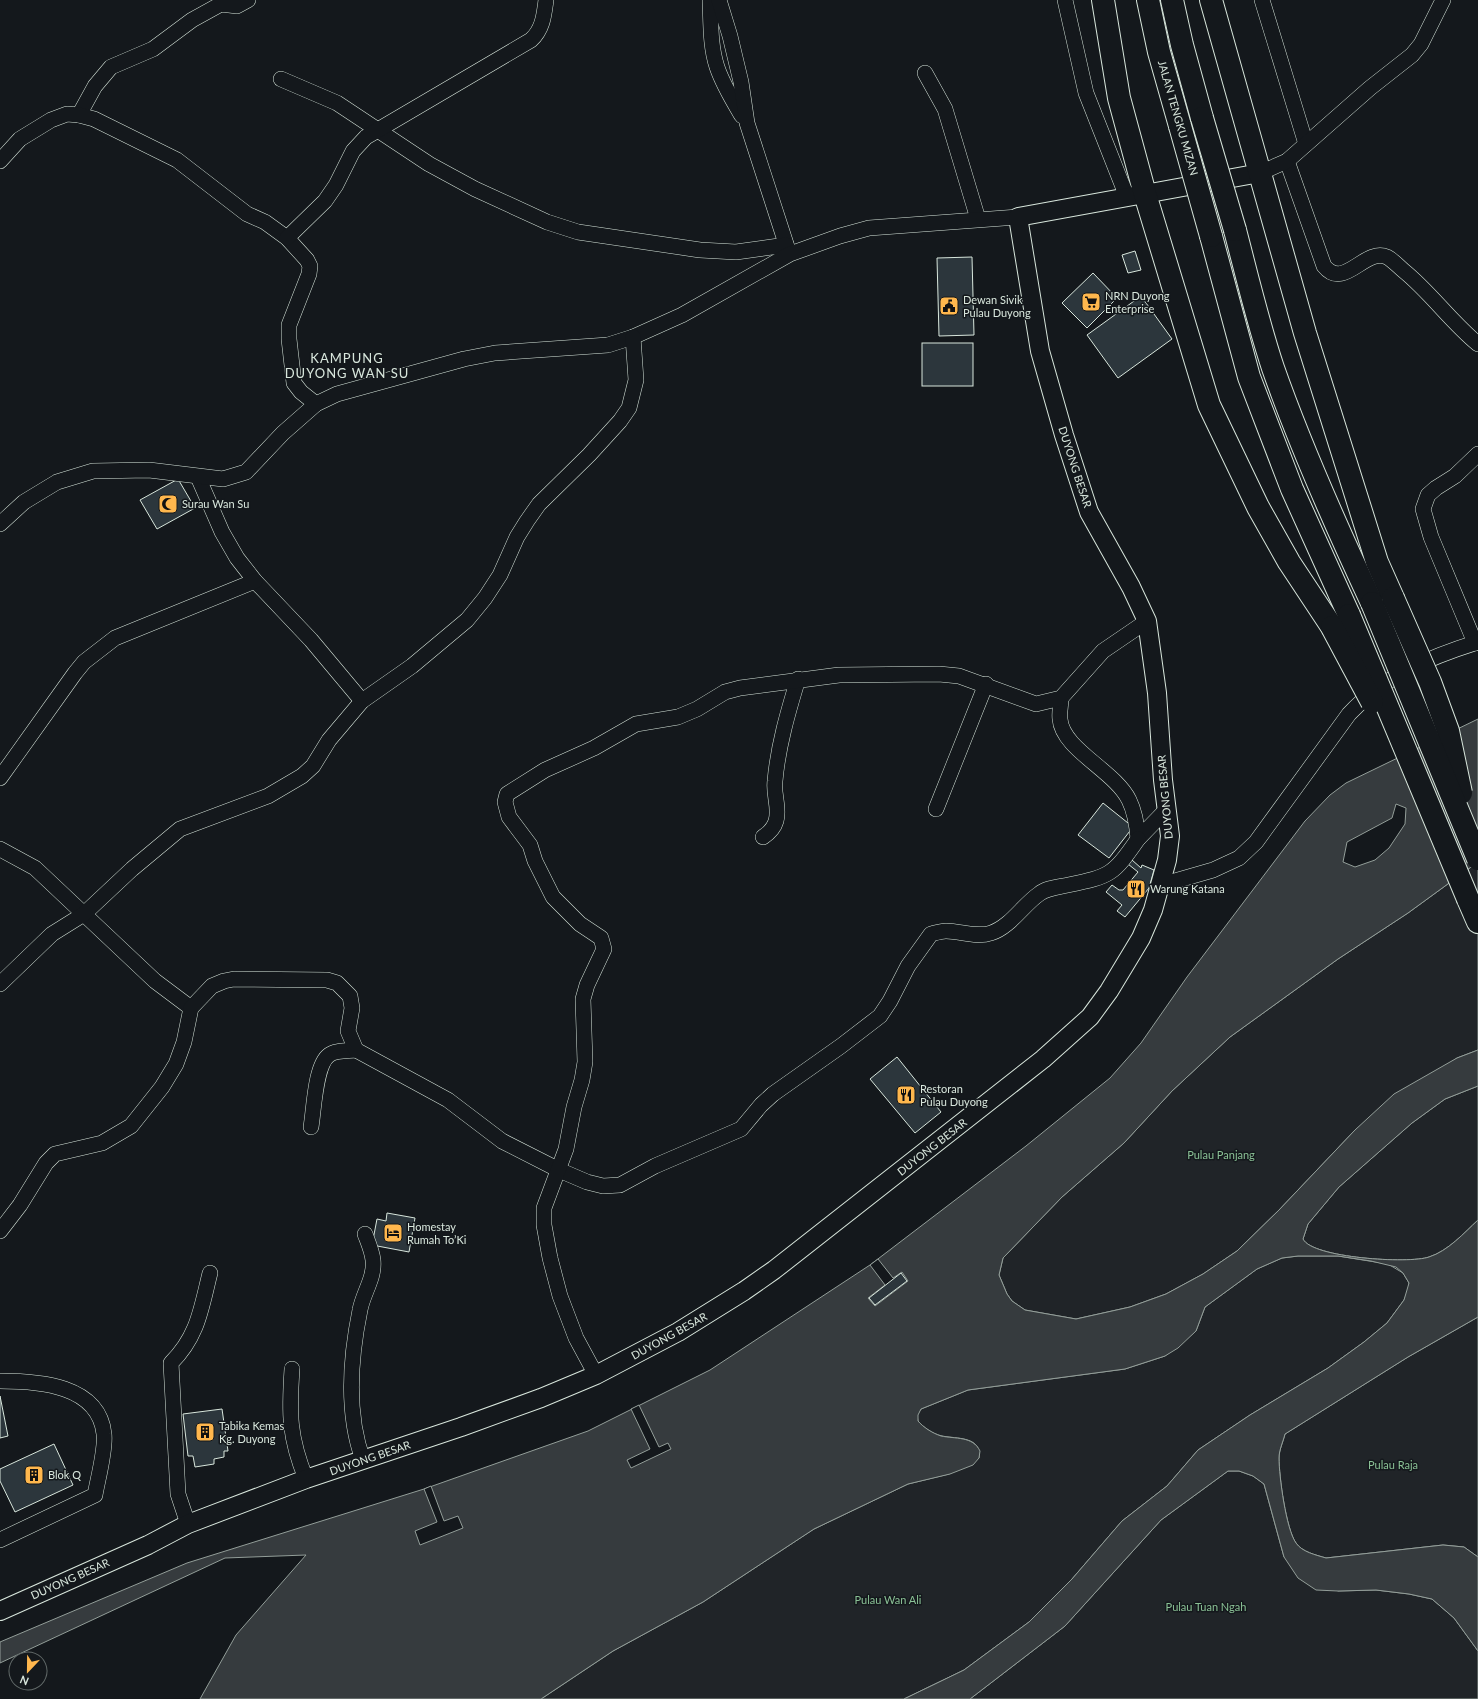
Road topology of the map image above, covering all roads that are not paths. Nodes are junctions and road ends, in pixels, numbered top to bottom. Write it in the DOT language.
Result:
graph roads {
  1 [pos="546,0"];
  2 [pos="710,0"];
  3 [pos="719,0"];
  4 [pos="1065,0"];
  5 [pos="1103,0"];
  6 [pos="1148,0"];
  7 [pos="1172,0"];
  8 [pos="1211,0"];
  9 [pos="1262,0"];
  10 [pos="1443,0"];
  11 [pos="240,2"];
  12 [pos="925,73"];
  13 [pos="281,79"];
  14 [pos="79,115"];
  15 [pos="747,123"];
  16 [pos="378,130"];
  17 [pos="1306,144"];
  18 [pos="0,161"];
  19 [pos="1287,161"];
  20 [pos="1260,173"];
  21 [pos="1136,196"];
  22 [pos="1018,217"];
  23 [pos="978,219"];
  24 [pos="287,238"];
  25 [pos="788,249"];
  26 [pos="633,337"];
  27 [pos="1478,344"];
  28 [pos="316,404"];
  29 [pos="1478,454"];
  30 [pos="198,477"];
  31 [pos="0,524"];
  32 [pos="255,581"];
  33 [pos="1147,621"];
  34 [pos="1476,642"];
  35 [pos="798,679"];
  36 [pos="986,684"];
  37 [pos="1061,698"];
  38 [pos="362,701"];
  39 [pos="0,778"];
  40 [pos="1167,808"];
  41 [pos="936,809"];
  42 [pos="763,838"];
  43 [pos="1138,839"];
  44 [pos="0,849"];
  45 [pos="1475,851"];
  46 [pos="1161,885"];
  47 [pos="1468,899"];
  48 [pos="84,914"];
  49 [pos="1478,922"];
  50 [pos="0,984"];
  51 [pos="191,1008"];
  52 [pos="356,1050"];
  53 [pos="311,1127"];
  54 [pos="559,1170"];
  55 [pos="0,1231"];
  56 [pos="365,1234"];
  57 [pos="210,1273"];
  58 [pos="292,1369"];
  59 [pos="596,1375"];
  60 [pos="0,1381"];
  61 [pos="363,1460"];
  62 [pos="306,1479"];
  63 [pos="188,1524"];
  64 [pos="0,1540"];
  65 [pos="0,1611"];
  1 -- 16 [label="street"];
  2 -- 15 [label="street"];
  3 -- 15 [label="street"];
  4 -- 21 [label="street"];
  5 -- 21 [label="highway"];
  6 -- 47 [label="highway, JALAN TENGKU MIZAN, bridge"];
  7 -- 45 [label="highway, bridge"];
  8 -- 20 [label="highway"];
  9 -- 17 [label="street"];
  10 -- 17 [label="street"];
  11 -- 14 [label="street"];
  12 -- 23 [label="street"];
  13 -- 16 [label="street"];
  14 -- 18 [label="street"];
  14 -- 24 [label="street"];
  15 -- 25 [label="street"];
  16 -- 24 [label="street"];
  16 -- 25 [label="street"];
  17 -- 19 [label="street"];
  19 -- 20 [label="street"];
  19 -- 27 [label="street"];
  20 -- 21 [label="street"];
  20 -- 45 [label="highway, bridge"];
  21 -- 22 [label="street"];
  21 -- 47 [label="highway, bridge"];
  22 -- 23 [label="street"];
  22 -- 33 [label="street, DUYONG BESAR"];
  23 -- 25 [label="street"];
  24 -- 28 [label="street"];
  25 -- 26 [label="street"];
  26 -- 28 [label="street"];
  26 -- 38 [label="street"];
  28 -- 30 [label="street"];
  29 -- 34 [label="street"];
  30 -- 31 [label="street"];
  30 -- 32 [label="street"];
  32 -- 38 [label="street"];
  32 -- 39 [label="street"];
  33 -- 37 [label="street"];
  33 -- 40 [label="street, DUYONG BESAR"];
  34 -- 46 [label="street"];
  35 -- 36 [label="street"];
  35 -- 42 [label="street"];
  35 -- 54 [label="street"];
  36 -- 37 [label="street"];
  36 -- 41 [label="street"];
  37 -- 43 [label="street"];
  38 -- 48 [label="street"];
  40 -- 43 [label="street"];
  40 -- 46 [label="street, DUYONG BESAR"];
  43 -- 54 [label="street"];
  44 -- 48 [label="street"];
  46 -- 59 [label="street, DUYONG BESAR"];
  47 -- 49 [label="highway"];
  48 -- 50 [label="street"];
  48 -- 51 [label="street"];
  51 -- 52 [label="street"];
  51 -- 55 [label="street"];
  52 -- 53 [label="street"];
  52 -- 54 [label="street"];
  54 -- 59 [label="street"];
  56 -- 61 [label="street"];
  57 -- 63 [label="street"];
  58 -- 62 [label="street"];
  59 -- 61 [label="street, DUYONG BESAR"];
  60 -- 64 [label="street"];
  61 -- 62 [label="street, DUYONG BESAR"];
  62 -- 63 [label="street, DUYONG BESAR"];
  63 -- 65 [label="street, DUYONG BESAR"];
}
